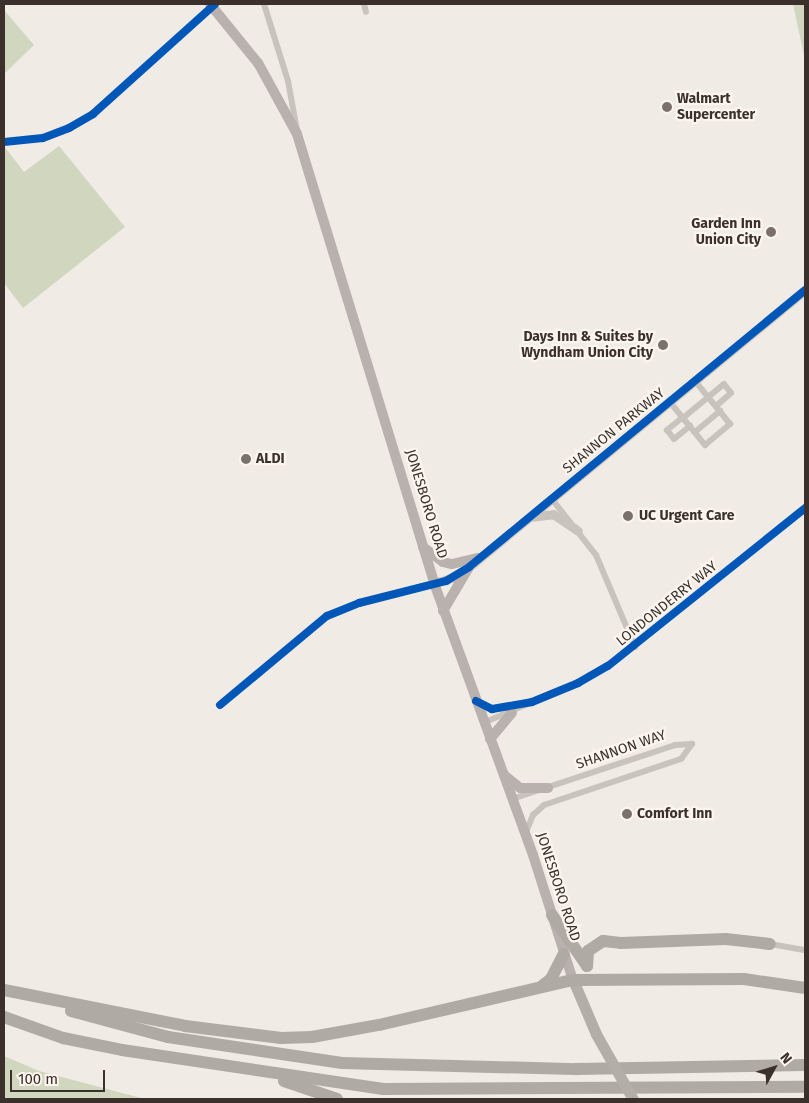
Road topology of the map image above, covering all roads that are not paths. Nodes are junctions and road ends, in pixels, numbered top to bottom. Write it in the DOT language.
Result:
graph roads {
  1 [pos="264,4"];
  2 [pos="364,4"];
  3 [pos="215,5"];
  4 [pos="366,12"];
  5 [pos="297,134"];
  6 [pos="4,142"];
  7 [pos="805,290"];
  8 [pos="695,381"];
  9 [pos="708,397"];
  10 [pos="669,401"];
  11 [pos="718,409"];
  12 [pos="683,418"];
  13 [pos="690,426"];
  14 [pos="695,432"];
  15 [pos="551,498"];
  16 [pos="805,508"];
  17 [pos="527,518"];
  18 [pos="578,531"];
  19 [pos="423,546"];
  20 [pos="478,558"];
  21 [pos="469,567"];
  22 [pos="434,583"];
  23 [pos="443,610"];
  24 [pos="635,647"];
  25 [pos="476,701"];
  26 [pos="532,702"];
  27 [pos="220,706"];
  28 [pos="512,713"];
  29 [pos="483,723"];
  30 [pos="490,739"];
  31 [pos="503,775"];
  32 [pos="548,788"];
  33 [pos="512,799"];
  34 [pos="525,834"];
  35 [pos="552,915"];
  36 [pos="770,944"];
  37 [pos="805,950"];
  38 [pos="564,954"];
  39 [pos="587,966"];
  40 [pos="573,980"];
  41 [pos="604,980"];
  42 [pos="540,988"];
  43 [pos="805,988"];
  44 [pos="4,991"];
  45 [pos="4,1017"];
  46 [pos="805,1066"];
  47 [pos="258,1072"];
  48 [pos="805,1086"];
  49 [pos="337,1099"];
  50 [pos="633,1099"];
  1 -- 5 [label="street, JONESBORO ROAD"];
  2 -- 4 [label="street"];
  3 -- 5 [label="main road, JONESBORO ROAD"];
  3 -- 6 [label="street"];
  5 -- 19 [label="main road, JONESBORO ROAD"];
  7 -- 8 [label="street, SHANNON PARKWAY"];
  8 -- 9 [label="street"];
  8 -- 10 [label="street, SHANNON PARKWAY"];
  9 -- 11 [label="street"];
  9 -- 11 [label="street"];
  9 -- 12 [label="street"];
  10 -- 12 [label="street"];
  10 -- 15 [label="street, SHANNON PARKWAY"];
  11 -- 14 [label="street"];
  11 -- 14 [label="street"];
  12 -- 13 [label="street"];
  12 -- 13 [label="street"];
  13 -- 14 [label="street"];
  15 -- 17 [label="street, SHANNON PARKWAY"];
  15 -- 18 [label="street"];
  16 -- 24 [label="street, LONDONDERRY WAY"];
  17 -- 18 [label="street"];
  17 -- 20 [label="street, SHANNON PARKWAY"];
  18 -- 24 [label="street"];
  19 -- 20 [label="main road"];
  19 -- 22 [label="main road, JONESBORO ROAD"];
  20 -- 21 [label="street, SHANNON PARKWAY"];
  21 -- 22 [label="street, SHANNON PARKWAY"];
  21 -- 23 [label="main road"];
  22 -- 23 [label="main road, JONESBORO ROAD"];
  22 -- 27 [label="street"];
  23 -- 25 [label="main road, JONESBORO ROAD"];
  24 -- 26 [label="street, LONDONDERRY WAY"];
  25 -- 26 [label="street, LONDONDERRY WAY"];
  25 -- 29 [label="main road, JONESBORO ROAD"];
  26 -- 28 [label="street, LONDONDERRY WAY"];
  28 -- 29 [label="street, LONDONDERRY WAY"];
  28 -- 30 [label="main road"];
  29 -- 30 [label="main road, JONESBORO ROAD"];
  30 -- 31 [label="main road, JONESBORO ROAD"];
  31 -- 32 [label="main road"];
  31 -- 33 [label="main road, JONESBORO ROAD"];
  32 -- 33 [label="street, SHANNON WAY"];
  32 -- 34 [label="street, SHANNON WAY"];
  33 -- 34 [label="main road, JONESBORO ROAD"];
  34 -- 35 [label="main road, JONESBORO ROAD"];
  35 -- 38 [label="main road, JONESBORO ROAD"];
  35 -- 39 [label="highway"];
  36 -- 37 [label="street"];
  36 -- 39 [label="highway"];
  38 -- 40 [label="main road, JONESBORO ROAD"];
  38 -- 42 [label="highway"];
  39 -- 41 [label="highway"];
  40 -- 41 [label="highway"];
  40 -- 42 [label="highway"];
  40 -- 50 [label="highway, JONESBORO ROAD, bridge"];
  41 -- 43 [label="highway"];
  42 -- 44 [label="highway"];
  44 -- 46 [label="highway"];
  45 -- 47 [label="highway"];
  47 -- 48 [label="highway"];
  47 -- 49 [label="highway"];
}
